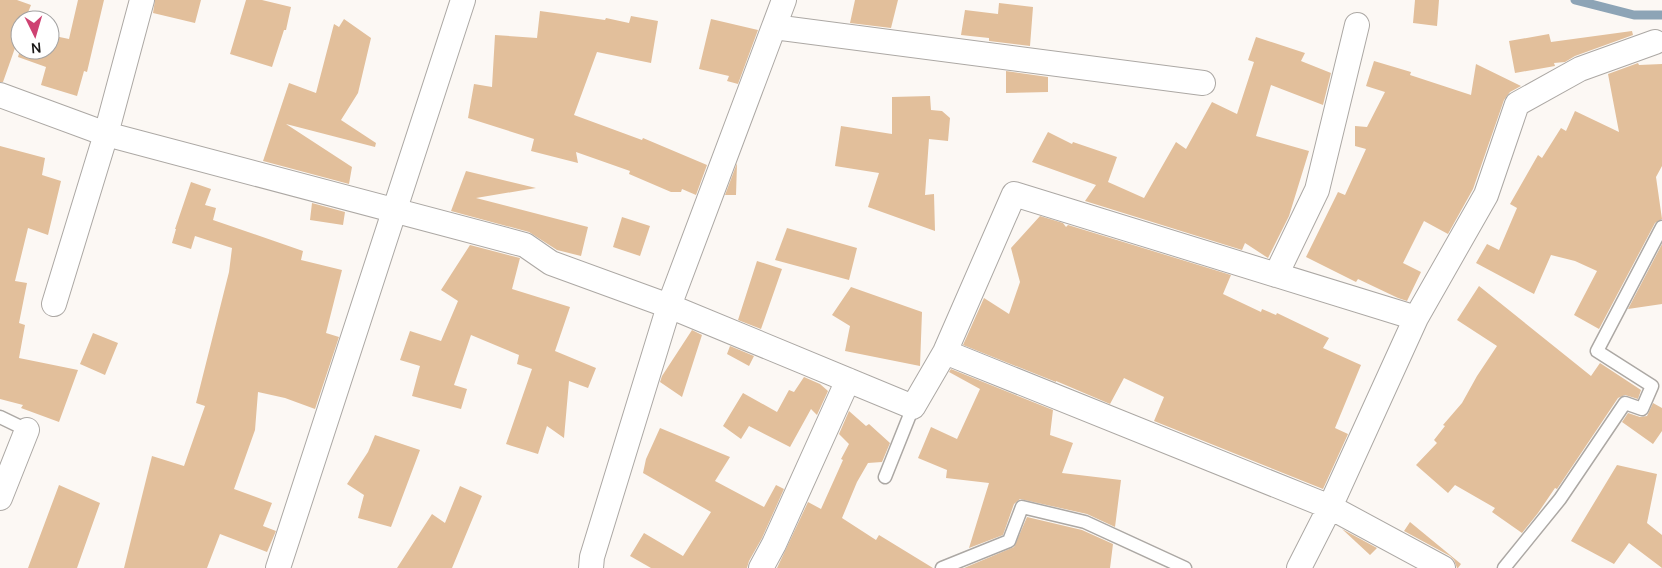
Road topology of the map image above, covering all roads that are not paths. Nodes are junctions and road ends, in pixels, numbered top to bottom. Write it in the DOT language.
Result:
graph roads {
  1 [pos="142,0"];
  2 [pos="463,0"];
  3 [pos="784,0"];
  4 [pos="1357,25"];
  5 [pos="774,27"];
  6 [pos="1659,42"];
  7 [pos="1203,83"];
  8 [pos="0,95"];
  9 [pos="106,134"];
  10 [pos="396,210"];
  11 [pos="1660,234"];
  12 [pos="1276,275"];
  13 [pos="54,304"];
  14 [pos="669,306"];
  15 [pos="1416,318"];
  16 [pos="945,352"];
  17 [pos="848,380"];
  18 [pos="912,407"];
  19 [pos="0,417"];
  20 [pos="27,430"];
  21 [pos="885,476"];
  22 [pos="0,498"];
  23 [pos="1330,507"];
  24 [pos="278,568"];
  25 [pos="591,568"];
  26 [pos="761,568"];
  27 [pos="942,568"];
  28 [pos="1185,568"];
  29 [pos="1298,568"];
  30 [pos="1443,568"];
  31 [pos="1504,568"];
  1 -- 9 [label="street"];
  2 -- 10 [label="street"];
  3 -- 5 [label="street"];
  4 -- 12 [label="street"];
  5 -- 7 [label="street"];
  5 -- 14 [label="street"];
  6 -- 15 [label="street"];
  8 -- 9 [label="street"];
  9 -- 10 [label="street"];
  9 -- 13 [label="street"];
  10 -- 14 [label="street"];
  10 -- 24 [label="street"];
  11 -- 31 [label="lane"];
  12 -- 15 [label="street"];
  12 -- 16 [label="street"];
  14 -- 17 [label="street"];
  14 -- 25 [label="street"];
  15 -- 23 [label="street"];
  16 -- 18 [label="street"];
  16 -- 23 [label="street"];
  17 -- 18 [label="street"];
  17 -- 26 [label="street"];
  18 -- 21 [label="lane"];
  19 -- 20 [label="lane"];
  20 -- 22 [label="street"];
  23 -- 29 [label="street"];
  23 -- 30 [label="street"];
  27 -- 28 [label="lane"];
}
